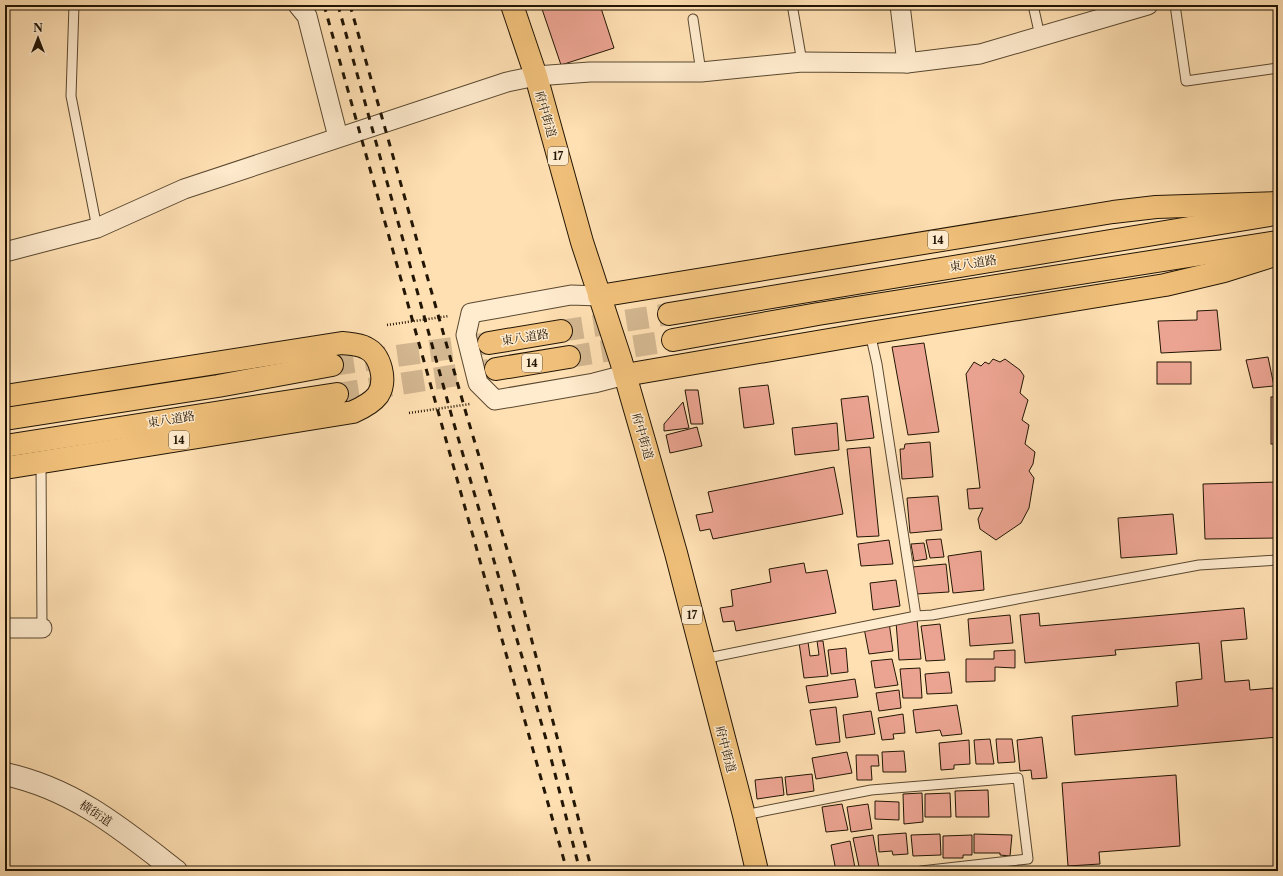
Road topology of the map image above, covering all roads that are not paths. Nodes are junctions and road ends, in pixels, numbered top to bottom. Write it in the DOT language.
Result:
graph roads {
  1 [pos="74,5"];
  2 [pos="298,5"];
  3 [pos="512,5"];
  4 [pos="900,5"];
  5 [pos="1033,5"];
  6 [pos="1148,5"];
  7 [pos="1175,5"];
  8 [pos="792,10"];
  9 [pos="693,19"];
  10 [pos="1040,36"];
  11 [pos="802,62"];
  12 [pos="907,63"];
  13 [pos="1278,68"];
  14 [pos="701,72"];
  15 [pos="536,76"];
  16 [pos="338,137"];
  17 [pos="1278,203"];
  18 [pos="1278,214"];
  19 [pos="97,228"];
  20 [pos="1278,242"];
  21 [pos="5,252"];
  22 [pos="1278,254"];
  23 [pos="600,296"];
  24 [pos="669,314"];
  25 [pos="561,331"];
  26 [pos="870,333"];
  27 [pos="673,340"];
  28 [pos="489,343"];
  29 [pos="569,357"];
  30 [pos="332,365"];
  31 [pos="496,369"];
  32 [pos="625,375"];
  33 [pos="337,394"];
  34 [pos="5,396"];
  35 [pos="5,419"];
  36 [pos="5,446"];
  37 [pos="41,462"];
  38 [pos="5,468"];
  39 [pos="1278,560"];
  40 [pos="916,616"];
  41 [pos="5,628"];
  42 [pos="42,628"];
  43 [pos="703,659"];
  44 [pos="5,774"];
  45 [pos="744,815"];
  46 [pos="176,871"];
  47 [pos="757,871"];
  48 [pos="921,871"];
  1 -- 19 [label="lane"];
  2 -- 16 [label="street"];
  3 -- 15 [label="main road, 府中街道 / 17"];
  4 -- 12 [label="street"];
  5 -- 10 [label="lane"];
  6 -- 10 [label="street"];
  7 -- 13 [label="lane"];
  8 -- 11 [label="lane"];
  9 -- 14 [label="lane"];
  10 -- 12 [label="street"];
  11 -- 12 [label="street"];
  11 -- 14 [label="street"];
  14 -- 15 [label="street"];
  15 -- 16 [label="street"];
  15 -- 23 [label="main road, 府中街道 / 17"];
  16 -- 19 [label="street"];
  17 -- 23 [label="main road, 14"];
  18 -- 24 [label="main road, 東八道路 / 14"];
  19 -- 21 [label="street"];
  20 -- 27 [label="main road"];
  22 -- 26 [label="main road"];
  23 -- 32 [label="main road, 府中街道 / 17"];
  23 -- 32 [label="street"];
  25 -- 28 [label="main road, 東八道路 / 14"];
  26 -- 32 [label="main road"];
  26 -- 40 [label="lane"];
  29 -- 31 [label="main road, 14"];
  30 -- 35 [label="main road"];
  32 -- 43 [label="main road, 府中街道 / 17"];
  33 -- 36 [label="main road, 東八道路 / 14"];
  34 -- 37 [label="main road, 14"];
  37 -- 38 [label="main road, 14"];
  37 -- 42 [label="lane"];
  39 -- 40 [label="lane"];
  40 -- 43 [label="lane"];
  41 -- 42 [label="street"];
  43 -- 45 [label="main road, 府中街道 / 17"];
  44 -- 46 [label="street, 横街道"];
  45 -- 47 [label="main road, 府中街道 / 17"];
  45 -- 48 [label="lane"];
}
